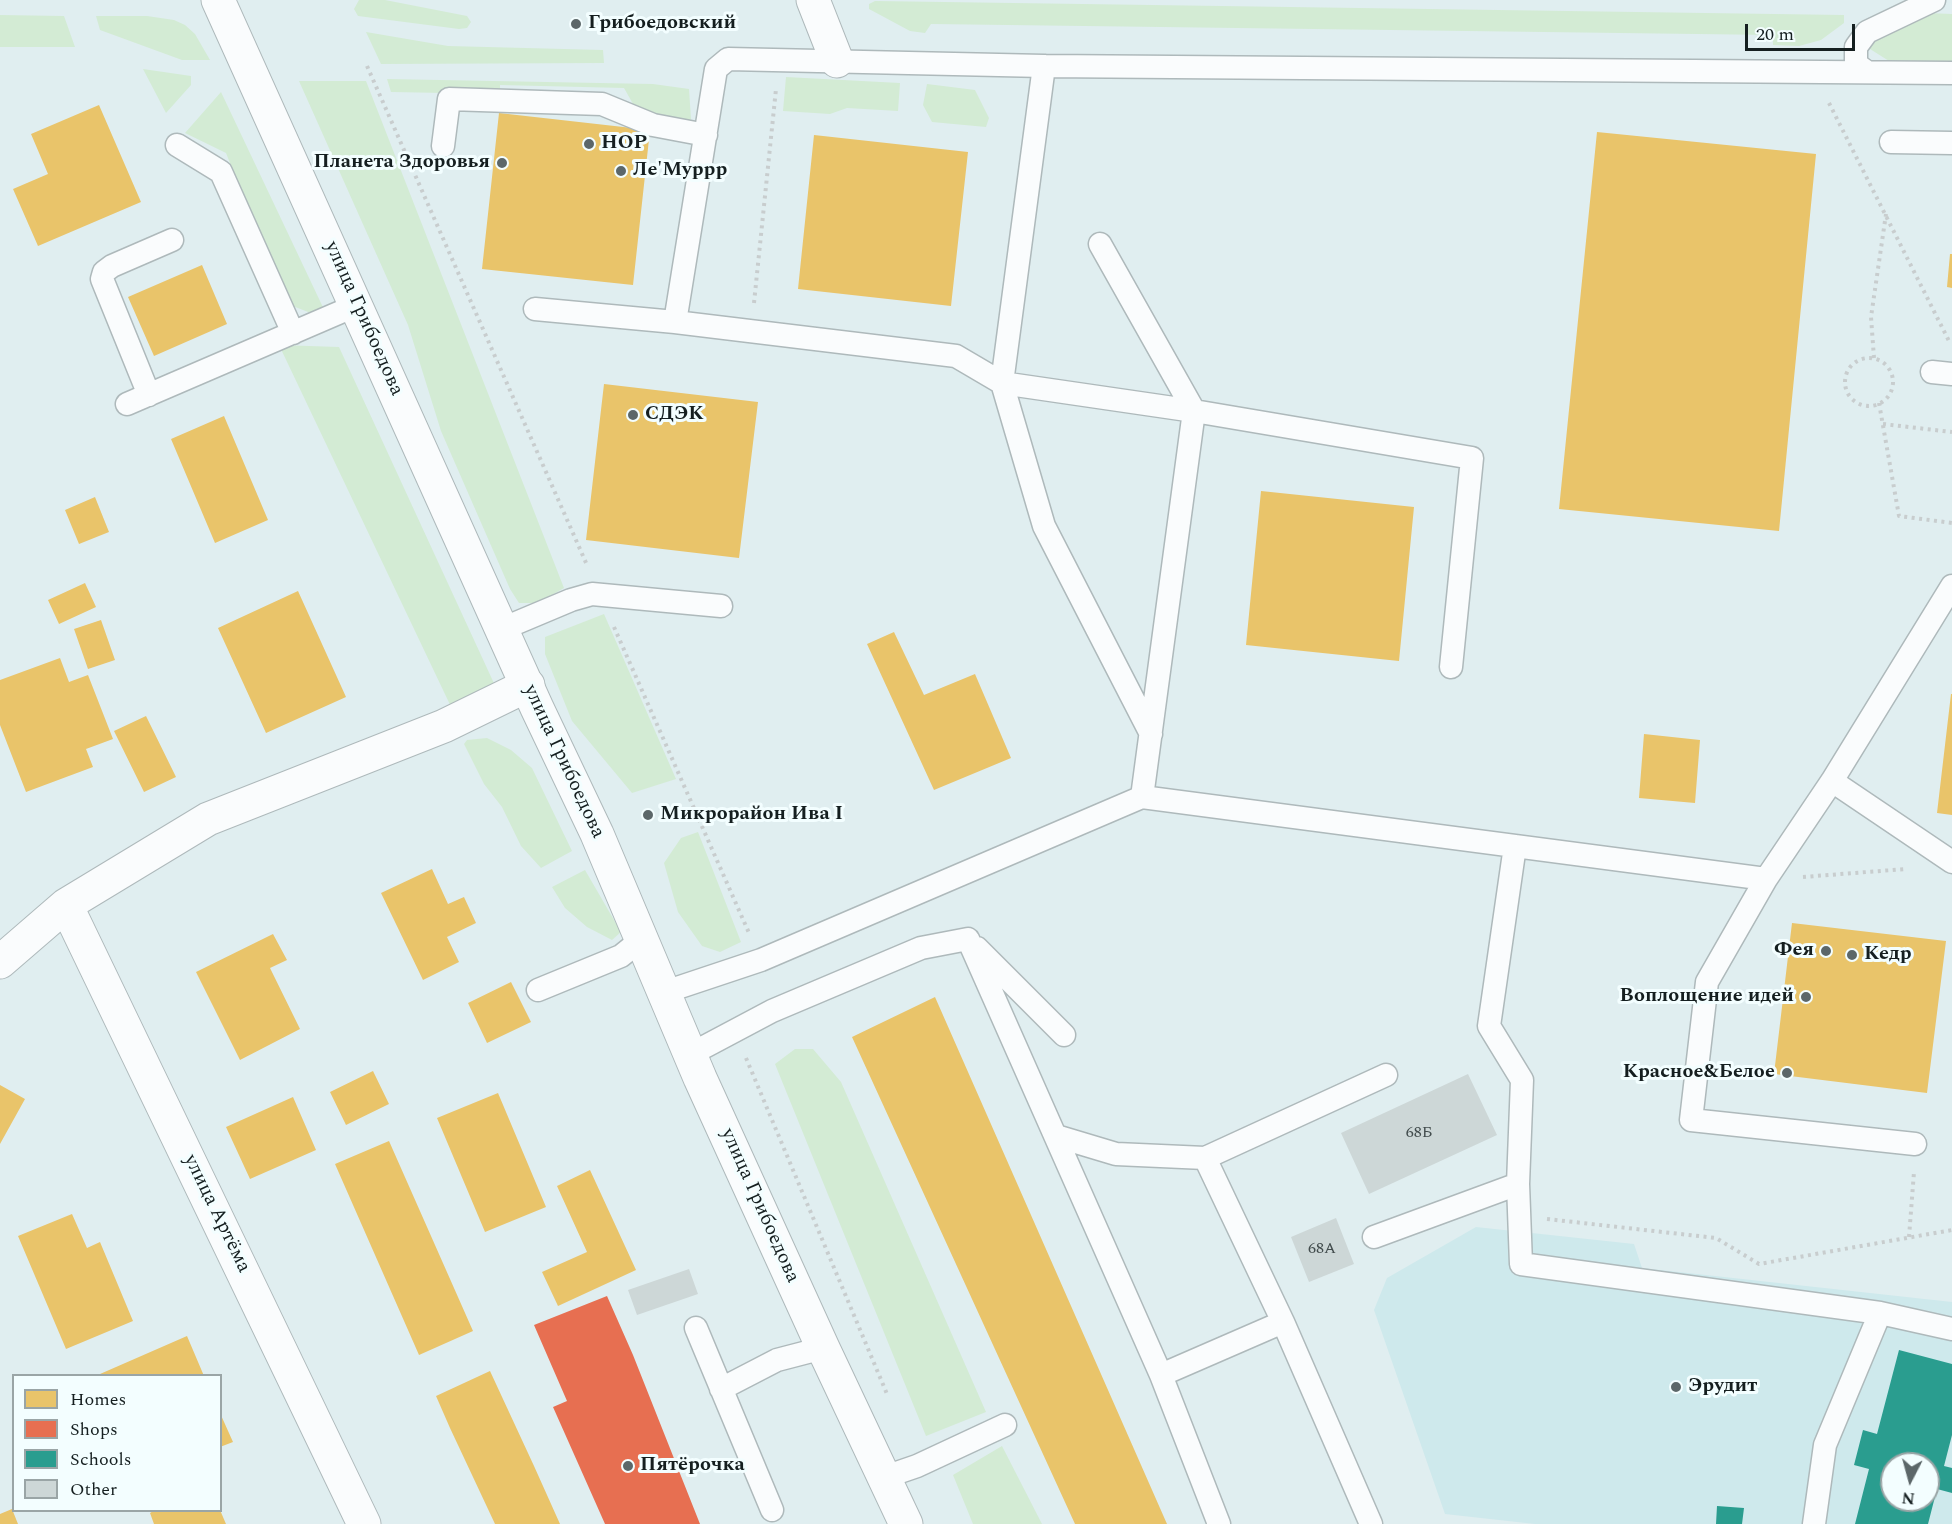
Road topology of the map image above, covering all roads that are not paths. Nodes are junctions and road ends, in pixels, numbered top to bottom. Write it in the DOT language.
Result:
graph roads {
  1 [pos="218,0"];
  2 [pos="813,0"];
  3 [pos="1934,0"];
  4 [pos="837,61"];
  5 [pos="1044,66"];
  6 [pos="1867,72"];
  7 [pos="1952,73"];
  8 [pos="706,135"];
  9 [pos="1891,142"];
  10 [pos="1952,143"];
  11 [pos="177,145"];
  12 [pos="443,146"];
  13 [pos="172,240"];
  14 [pos="1100,244"];
  15 [pos="357,305"];
  16 [pos="536,309"];
  17 [pos="675,322"];
  18 [pos="293,333"];
  19 [pos="1002,383"];
  20 [pos="149,395"];
  21 [pos="127,404"];
  22 [pos="1194,411"];
  23 [pos="1952,586"];
  24 [pos="722,606"];
  25 [pos="502,629"];
  26 [pos="1450,667"];
  27 [pos="528,685"];
  28 [pos="1151,734"];
  29 [pos="1832,781"];
  30 [pos="1142,797"];
  31 [pos="1515,846"];
  32 [pos="1952,862"];
  33 [pos="1766,879"];
  34 [pos="66,905"];
  35 [pos="642,939"];
  36 [pos="968,939"];
  37 [pos="0,962"];
  38 [pos="538,990"];
  39 [pos="665,992"];
  40 [pos="1064,1035"];
  41 [pos="691,1054"];
  42 [pos="1386,1075"];
  43 [pos="1056,1136"];
  44 [pos="1915,1144"];
  45 [pos="1205,1158"];
  46 [pos="1518,1184"];
  47 [pos="1374,1238"];
  48 [pos="1880,1313"];
  49 [pos="1283,1322"];
  50 [pos="696,1328"];
  51 [pos="1952,1329"];
  52 [pos="823,1348"];
  53 [pos="1161,1375"];
  54 [pos="721,1389"];
  55 [pos="1005,1425"];
  56 [pos="885,1477"];
  57 [pos="772,1510"];
  58 [pos="364,1524"];
  59 [pos="906,1524"];
  60 [pos="1218,1524"];
  61 [pos="1371,1524"];
  62 [pos="1814,1524"];
  1 -- 15 [label="street, улица Грибоедова"];
  2 -- 4 [label="street"];
  3 -- 6 [label="lane"];
  4 -- 5 [label="lane"];
  4 -- 8 [label="lane"];
  5 -- 6 [label="lane"];
  5 -- 19 [label="lane"];
  6 -- 7 [label="lane"];
  8 -- 12 [label="lane"];
  8 -- 17 [label="lane"];
  9 -- 10 [label="lane"];
  11 -- 18 [label="lane"];
  13 -- 20 [label="lane"];
  14 -- 22 [label="lane"];
  15 -- 18 [label="lane"];
  15 -- 25 [label="street, улица Грибоедова"];
  16 -- 17 [label="lane"];
  17 -- 19 [label="lane"];
  18 -- 20 [label="lane"];
  19 -- 22 [label="lane"];
  19 -- 28 [label="lane"];
  20 -- 21 [label="lane"];
  22 -- 26 [label="lane"];
  22 -- 28 [label="lane"];
  23 -- 29 [label="lane"];
  24 -- 25 [label="lane"];
  25 -- 27 [label="street, улица Грибоедова"];
  27 -- 34 [label="street"];
  27 -- 35 [label="street, улица Грибоедова"];
  28 -- 30 [label="lane"];
  29 -- 32 [label="lane"];
  29 -- 33 [label="lane"];
  30 -- 31 [label="lane"];
  30 -- 39 [label="lane"];
  31 -- 33 [label="lane"];
  31 -- 46 [label="lane"];
  33 -- 44 [label="lane"];
  34 -- 37 [label="street"];
  34 -- 58 [label="street, улица Артёма"];
  35 -- 38 [label="lane"];
  35 -- 39 [label="street, улица Грибоедова"];
  36 -- 40 [label="lane"];
  36 -- 41 [label="lane"];
  36 -- 43 [label="lane"];
  39 -- 41 [label="street, улица Грибоедова"];
  41 -- 52 [label="street, улица Грибоедова"];
  42 -- 45 [label="lane"];
  43 -- 45 [label="lane"];
  43 -- 53 [label="lane"];
  45 -- 49 [label="lane"];
  46 -- 47 [label="lane"];
  46 -- 48 [label="lane"];
  48 -- 51 [label="lane"];
  48 -- 62 [label="lane"];
  49 -- 53 [label="lane"];
  49 -- 61 [label="lane"];
  50 -- 54 [label="lane"];
  52 -- 54 [label="lane"];
  52 -- 56 [label="street, улица Грибоедова"];
  53 -- 60 [label="lane"];
  54 -- 57 [label="lane"];
  55 -- 56 [label="lane"];
  56 -- 59 [label="street, улица Грибоедова"];
}
